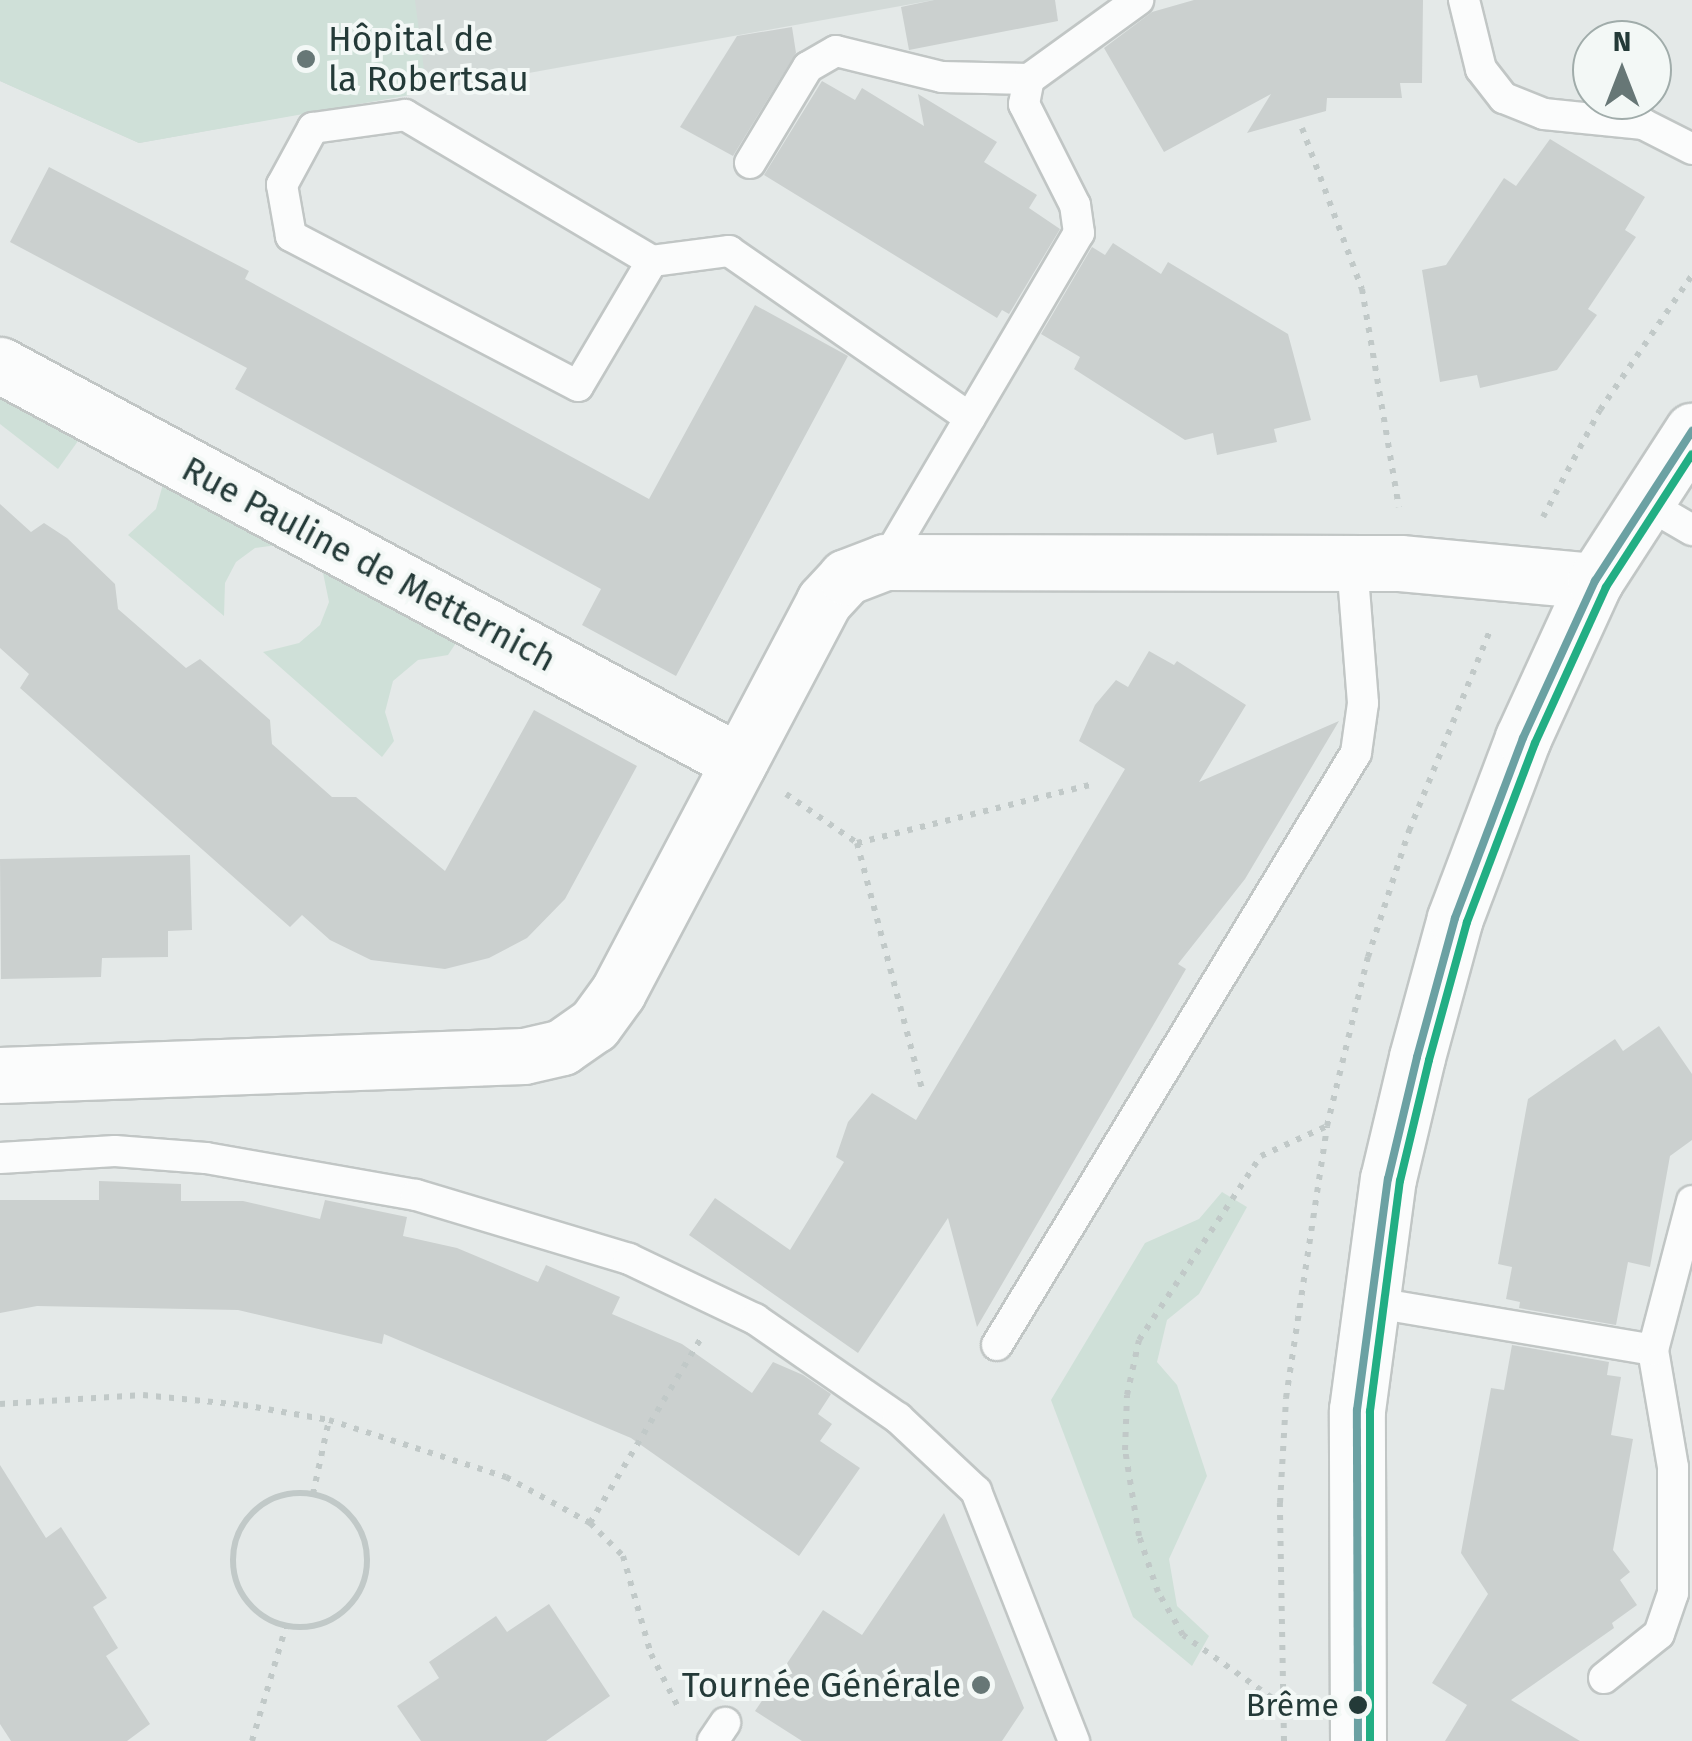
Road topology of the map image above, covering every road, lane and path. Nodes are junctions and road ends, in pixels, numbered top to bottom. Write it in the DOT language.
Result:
graph roads {
  1 [pos="1138,0"];
  2 [pos="1464,0"];
  3 [pos="1029,79"];
  4 [pos="1302,128"];
  5 [pos="1692,148"];
  6 [pos="750,163"];
  7 [pos="652,261"];
  8 [pos="0,365"];
  9 [pos="970,418"];
  10 [pos="1692,430"];
  11 [pos="1644,502"];
  12 [pos="1692,530"];
  13 [pos="885,562"];
  14 [pos="1376,564"];
  15 [pos="1595,581"];
  16 [pos="739,762"];
  17 [pos="1094,784"];
  18 [pos="857,843"];
  19 [pos="0,1075"];
  20 [pos="922,1090"];
  21 [pos="1327,1126"];
  22 [pos="0,1158"];
  23 [pos="1692,1200"];
  24 [pos="1370,1302"];
  25 [pos="722,1304"];
  26 [pos="998,1345"];
  27 [pos="1653,1350"];
  28 [pos="0,1404"];
  29 [pos="328,1420"];
  30 [pos="313,1494"];
  31 [pos="590,1523"];
  32 [pos="286,1626"];
  33 [pos="1604,1678"];
  34 [pos="1283,1706"];
  35 [pos="682,1715"];
  36 [pos="252,1741"];
  37 [pos="1074,1741"];
  38 [pos="1358,1741"];
  1 -- 3 [label="lane"];
  2 -- 5 [label="lane"];
  3 -- 6 [label="lane"];
  3 -- 9 [label="lane"];
  4 -- 14 [label="path"];
  7 -- 7 [label="lane"];
  7 -- 9 [label="lane"];
  8 -- 16 [label="street, Rue Pauline de Metternich"];
  9 -- 13 [label="lane"];
  10 -- 11 [label="street"];
  11 -- 12 [label="lane"];
  11 -- 15 [label="street"];
  13 -- 14 [label="street"];
  13 -- 16 [label="street"];
  14 -- 15 [label="street"];
  14 -- 26 [label="lane"];
  15 -- 24 [label="street"];
  16 -- 18 [label="path"];
  16 -- 19 [label="street"];
  17 -- 18 [label="path"];
  18 -- 20 [label="path"];
  21 -- 34 [label="path"];
  22 -- 25 [label="lane"];
  23 -- 27 [label="lane"];
  24 -- 27 [label="lane"];
  24 -- 38 [label="street"];
  25 -- 31 [label="path"];
  25 -- 37 [label="lane"];
  27 -- 33 [label="lane"];
  28 -- 29 [label="path"];
  29 -- 30 [label="path"];
  29 -- 31 [label="path"];
  30 -- 32 [label="path"];
  30 -- 32 [label="path"];
  31 -- 35 [label="path"];
  32 -- 36 [label="path"];
}
